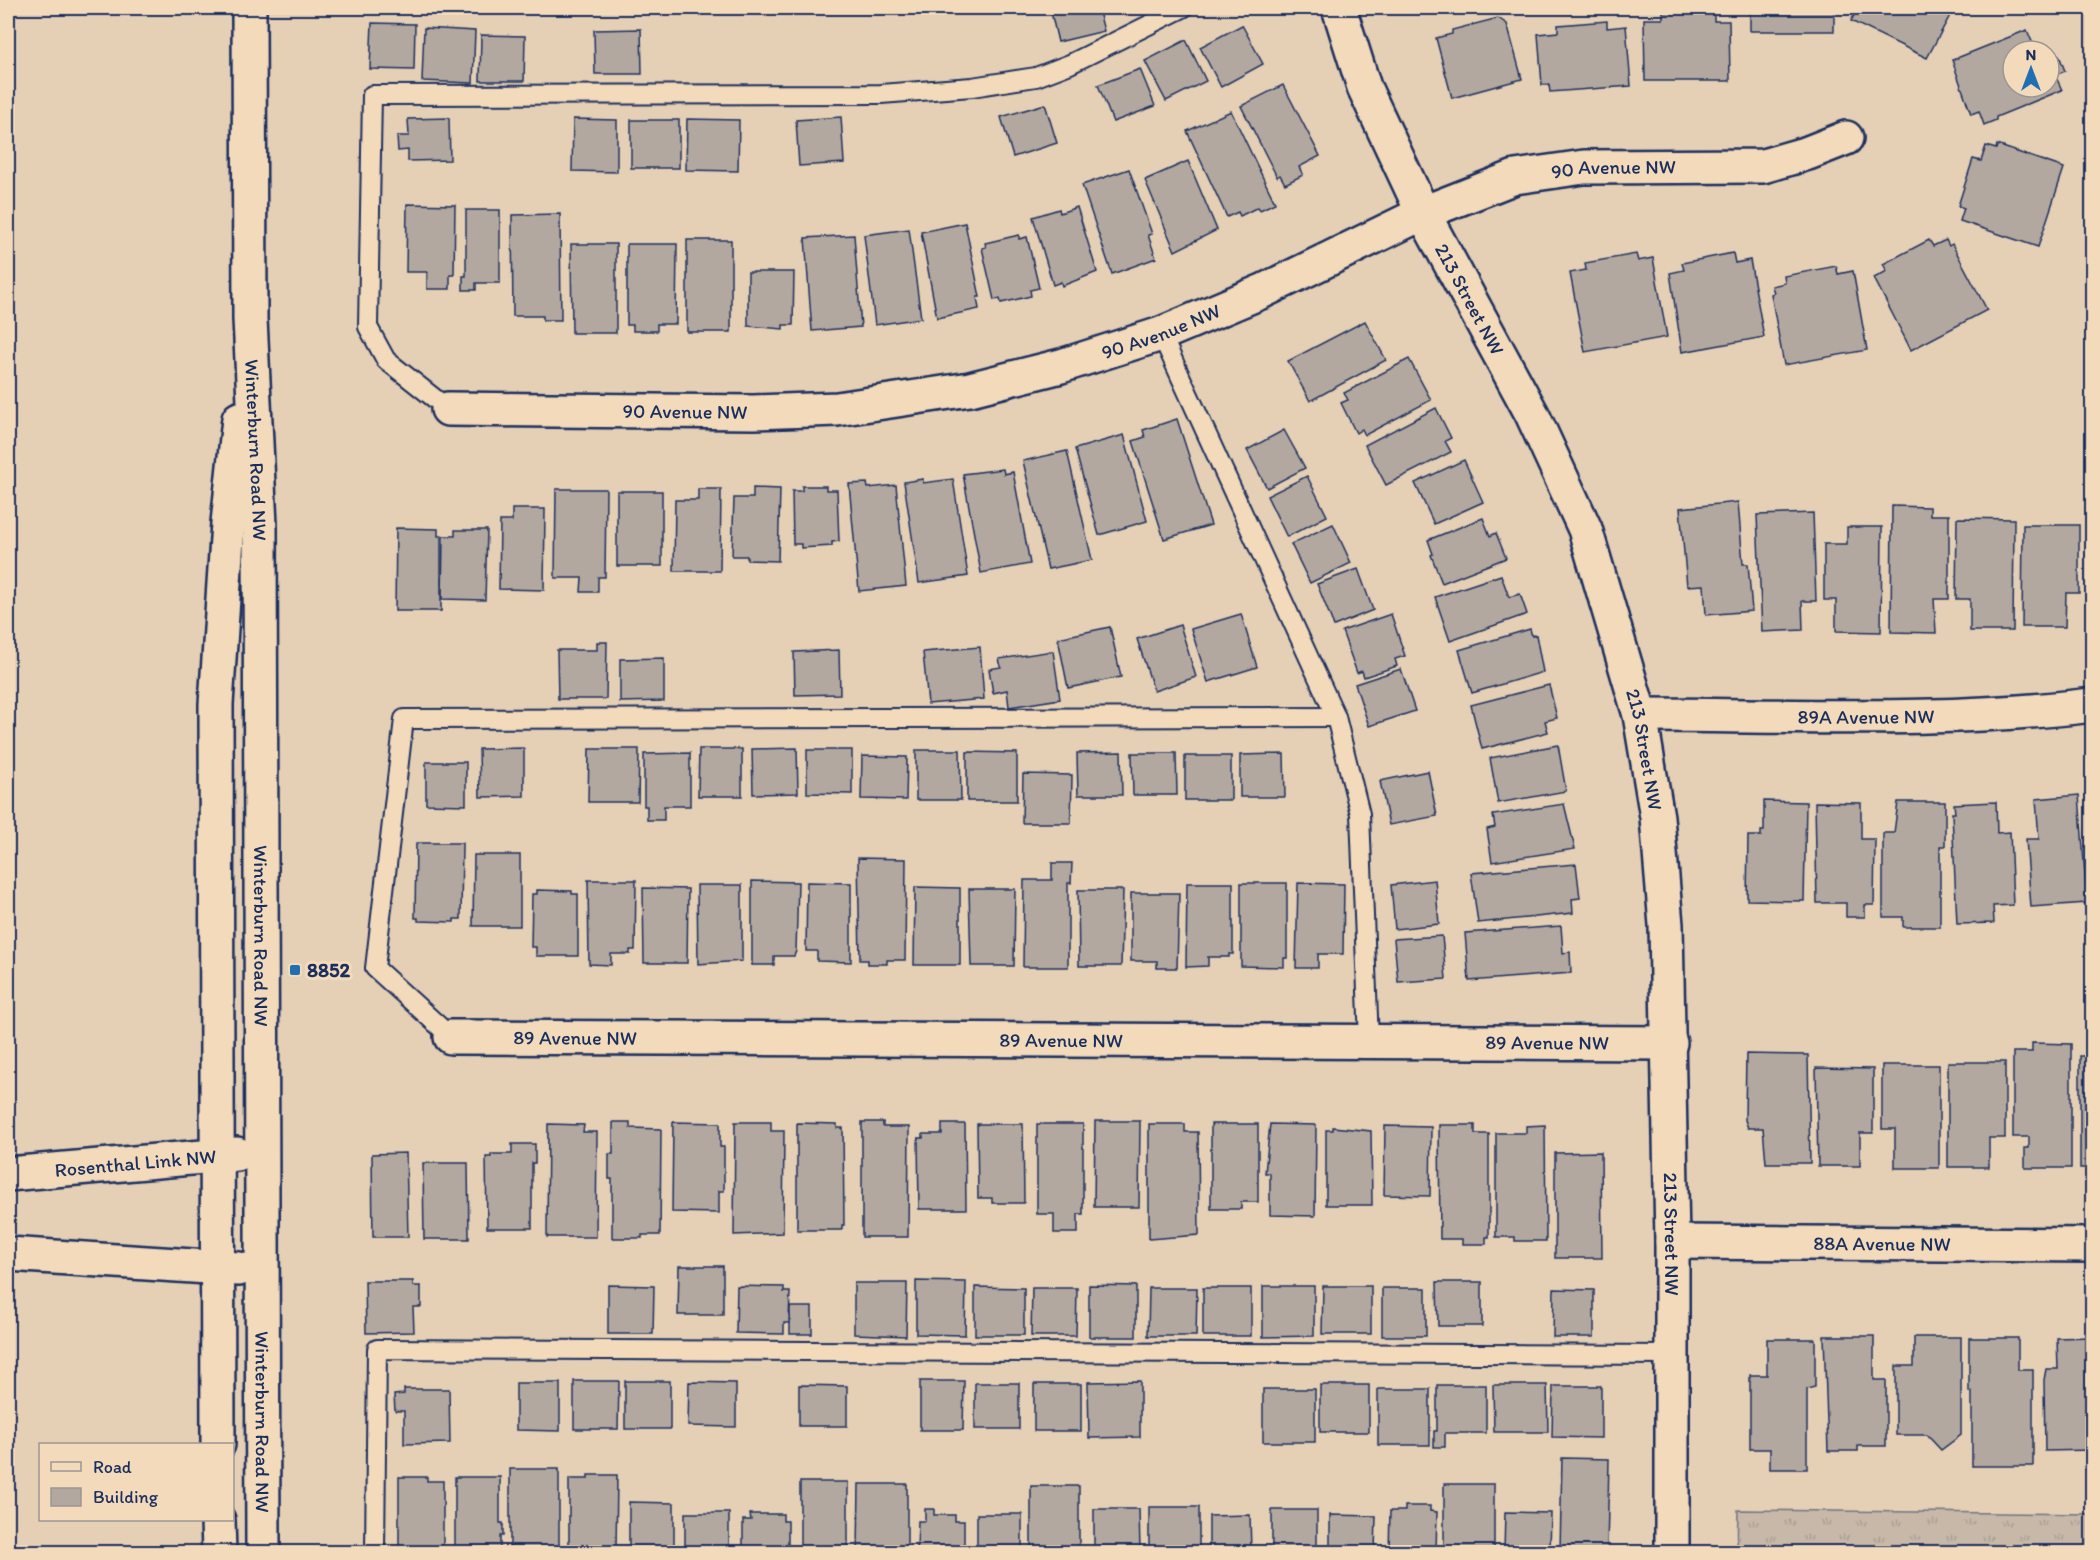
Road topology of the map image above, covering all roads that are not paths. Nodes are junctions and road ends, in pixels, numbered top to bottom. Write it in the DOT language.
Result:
graph roads {
  1 [pos="249,8"];
  2 [pos="1183,8"];
  3 [pos="1339,8"];
  4 [pos="1846,138"];
  5 [pos="1423,213"];
  6 [pos="250,319"];
  7 [pos="1161,334"];
  8 [pos="448,409"];
  9 [pos="2092,705"];
  10 [pos="1640,715"];
  11 [pos="1336,717"];
  12 [pos="451,1037"];
  13 [pos="1369,1041"];
  14 [pos="1670,1043"];
  15 [pos="263,1153"];
  16 [pos="217,1155"];
  17 [pos="8,1174"];
  18 [pos="1672,1242"];
  19 [pos="2092,1245"];
  20 [pos="8,1254"];
  21 [pos="217,1268"];
  22 [pos="262,1270"];
  23 [pos="1672,1355"];
  24 [pos="218,1443"];
  25 [pos="218,1521"];
  26 [pos="219,1552"];
  27 [pos="263,1552"];
  28 [pos="375,1552"];
  29 [pos="1672,1552"];
  1 -- 6 [label="street, Winterburn Road NW"];
  2 -- 8 [label="lane"];
  3 -- 5 [label="street, 213 Street NW"];
  4 -- 5 [label="street, 90 Avenue NW"];
  5 -- 7 [label="street, 90 Avenue NW"];
  5 -- 10 [label="street, 213 Street NW"];
  6 -- 15 [label="street, Winterburn Road NW"];
  6 -- 16 [label="street, Winterburn Road NW"];
  7 -- 8 [label="street, 90 Avenue NW"];
  7 -- 11 [label="lane"];
  9 -- 10 [label="street, 89A Avenue NW"];
  10 -- 14 [label="street, 213 Street NW"];
  11 -- 12 [label="lane"];
  11 -- 13 [label="lane"];
  12 -- 13 [label="street, 89 Avenue NW"];
  13 -- 14 [label="street, 89 Avenue NW"];
  14 -- 18 [label="street, 213 Street NW"];
  15 -- 16 [label="street, Rosenthal Link NW"];
  15 -- 22 [label="street, Winterburn Road NW"];
  16 -- 17 [label="street, Rosenthal Link NW"];
  16 -- 21 [label="street, Winterburn Road NW"];
  18 -- 19 [label="street, 88A Avenue NW"];
  18 -- 23 [label="street, 213 Street NW"];
  20 -- 21 [label="street"];
  21 -- 22 [label="street"];
  21 -- 24 [label="street, Winterburn Road NW"];
  22 -- 27 [label="street, Winterburn Road NW"];
  23 -- 28 [label="lane"];
  23 -- 29 [label="street, 213 Street NW"];
  25 -- 26 [label="street"];
}
